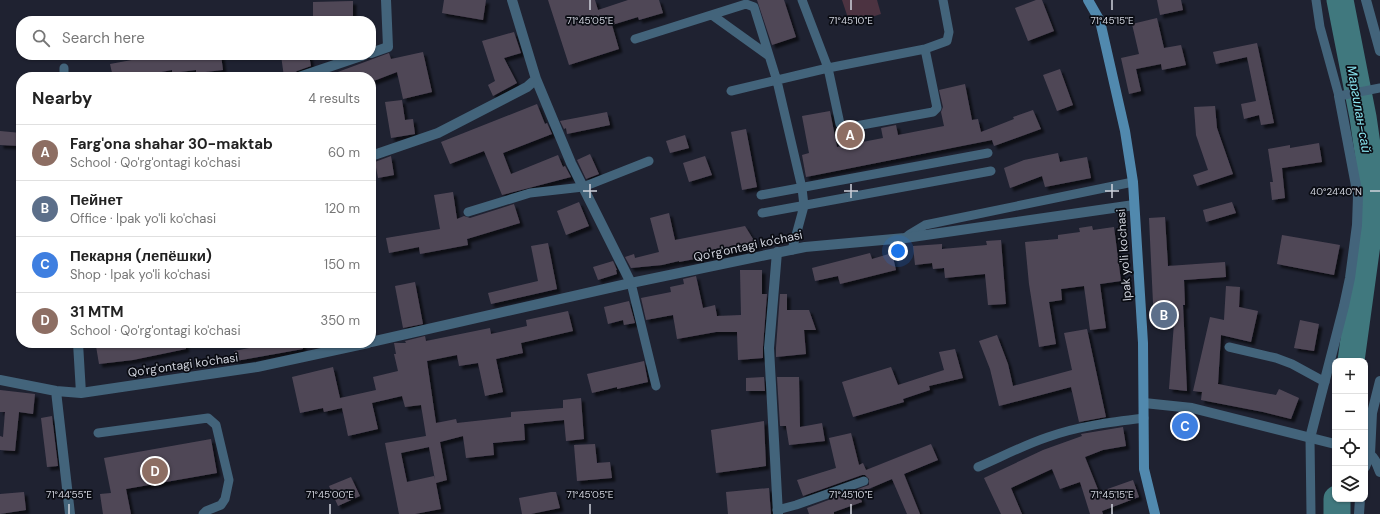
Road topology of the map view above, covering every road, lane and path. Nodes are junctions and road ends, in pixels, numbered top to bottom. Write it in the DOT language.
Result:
graph roads {
  1 [pos="386,0"];
  2 [pos="512,0"];
  3 [pos="802,0"];
  4 [pos="943,0"];
  5 [pos="1088,0"];
  6 [pos="1316,0"];
  7 [pos="1366,0"];
  8 [pos="712,15"];
  9 [pos="635,40"];
  10 [pos="925,49"];
  11 [pos="376,51"];
  12 [pos="1380,51"];
  13 [pos="769,56"];
  14 [pos="349,60"];
  15 [pos="828,68"];
  16 [pos="314,72"];
  17 [pos="536,79"];
  18 [pos="777,80"];
  19 [pos="1380,88"];
  20 [pos="731,91"];
  21 [pos="1340,96"];
  22 [pos="988,152"];
  23 [pos="376,154"];
  24 [pos="649,161"];
  25 [pos="991,171"];
  26 [pos="1133,182"];
  27 [pos="583,187"];
  28 [pos="802,188"];
  29 [pos="761,195"];
  30 [pos="1134,205"];
  31 [pos="804,206"];
  32 [pos="468,212"];
  33 [pos="762,213"];
  34 [pos="905,238"];
  35 [pos="792,250"];
  36 [pos="777,252"];
  37 [pos="631,283"];
  38 [pos="376,342"];
  39 [pos="1229,347"];
  40 [pos="78,348"];
  41 [pos="347,348"];
  42 [pos="0,380"];
  43 [pos="1380,381"];
  44 [pos="1325,382"];
  45 [pos="656,386"];
  46 [pos="56,391"];
  47 [pos="81,393"];
  48 [pos="1144,403"];
  49 [pos="1144,418"];
  50 [pos="98,433"];
  51 [pos="1310,438"];
  52 [pos="1332,443"];
  53 [pos="1373,456"];
  54 [pos="1366,466"];
  55 [pos="978,468"];
  56 [pos="1380,472"];
  57 [pos="864,481"];
  58 [pos="1360,502"];
  59 [pos="777,512"];
  60 [pos="70,514"];
  61 [pos="203,514"];
  62 [pos="1155,514"];
  63 [pos="1311,514"];
  64 [pos="1359,514"];
  1 -- 11 [label="street"];
  2 -- 17 [label="street"];
  3 -- 15 [label="lane"];
  4 -- 10 [label="lane"];
  5 -- 26 [label="main road, Ipak yo'li ko'chasi"];
  6 -- 21 [label="lane"];
  7 -- 12 [label="street"];
  8 -- 9 [label="lane"];
  8 -- 13 [label="lane"];
  8 -- 13 [label="lane"];
  10 -- 15 [label="lane"];
  10 -- 15 [label="lane"];
  13 -- 18 [label="lane"];
  14 -- 16 [label="street"];
  15 -- 18 [label="lane"];
  17 -- 23 [label="street"];
  17 -- 27 [label="street"];
  18 -- 20 [label="lane"];
  18 -- 28 [label="lane"];
  19 -- 21 [label="lane"];
  21 -- 44 [label="street"];
  22 -- 28 [label="lane"];
  24 -- 27 [label="lane"];
  25 -- 31 [label="lane"];
  26 -- 30 [label="main road, Ipak yo'li ko'chasi"];
  26 -- 34 [label="lane"];
  27 -- 32 [label="lane"];
  27 -- 37 [label="street"];
  28 -- 29 [label="lane"];
  28 -- 31 [label="lane"];
  30 -- 34 [label="street, Qo'rg'ontagi ko'chasi"];
  30 -- 48 [label="main road, Ipak yo'li ko'chasi"];
  31 -- 33 [label="lane"];
  31 -- 35 [label="lane"];
  34 -- 35 [label="street, Qo'rg'ontagi ko'chasi"];
  35 -- 36 [label="street, Qo'rg'ontagi ko'chasi"];
  36 -- 37 [label="street, Qo'rg'ontagi ko'chasi"];
  36 -- 59 [label="street"];
  37 -- 38 [label="street, Qo'rg'ontagi ko'chasi"];
  37 -- 45 [label="lane"];
  39 -- 44 [label="lane"];
  40 -- 47 [label="street"];
  41 -- 47 [label="street, Qo'rg'ontagi ko'chasi"];
  42 -- 46 [label="street, Qo'rg'ontagi ko'chasi"];
  43 -- 53 [label="street"];
  44 -- 51 [label="street"];
  46 -- 47 [label="street, Qo'rg'ontagi ko'chasi"];
  46 -- 60 [label="street"];
  48 -- 49 [label="main road, Ipak yo'li ko'chasi"];
  48 -- 51 [label="street"];
  49 -- 55 [label="lane"];
  49 -- 62 [label="main road, Ipak yo'li ko'chasi"];
  50 -- 61 [label="lane"];
  51 -- 52 [label="street"];
  51 -- 63 [label="lane"];
  53 -- 54 [label="street"];
  53 -- 56 [label="street"];
  57 -- 59 [label="lane"];
  58 -- 64 [label="street"];
}
